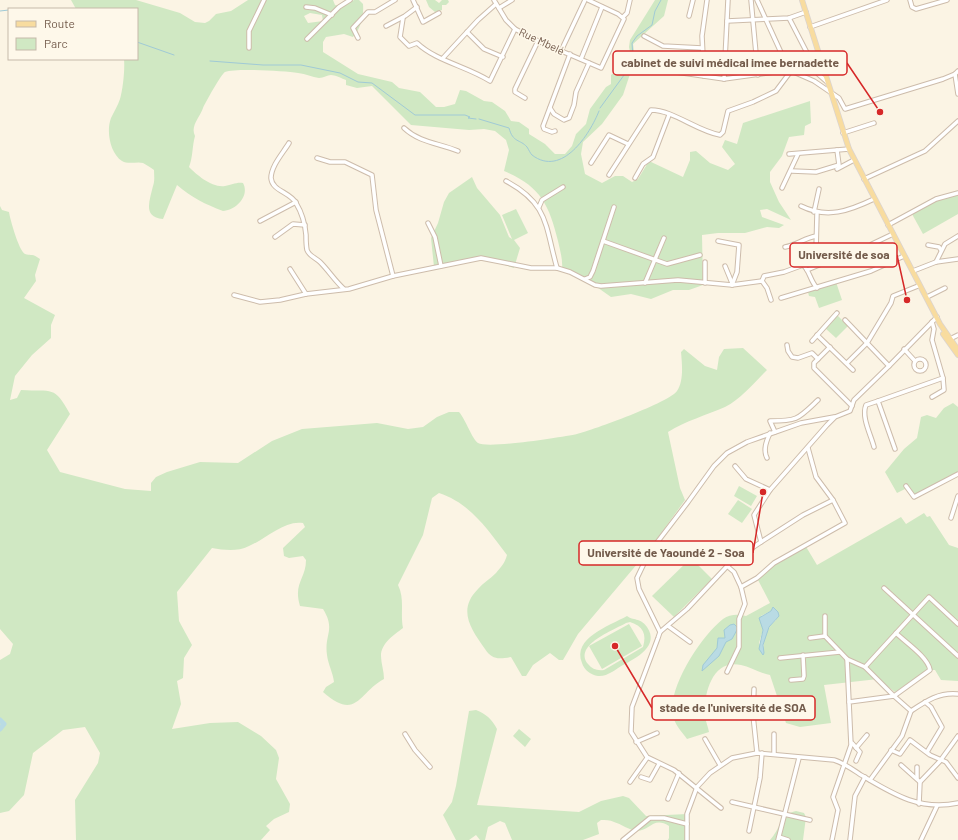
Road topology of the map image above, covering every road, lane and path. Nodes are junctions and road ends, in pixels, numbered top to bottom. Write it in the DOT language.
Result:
graph roads {
  1 [pos="264,0"];
  2 [pos="350,0"];
  3 [pos="395,0"];
  4 [pos="494,0"];
  5 [pos="512,0"];
  6 [pos="585,0"];
  7 [pos="588,0"];
  8 [pos="630,0"];
  9 [pos="693,0"];
  10 [pos="707,0"];
  11 [pos="728,0"];
  12 [pos="751,0"];
  13 [pos="757,0"];
  14 [pos="802,0"];
  15 [pos="887,0"];
  16 [pos="910,0"];
  17 [pos="947,0"];
  18 [pos="414,1"];
  19 [pos="498,6"];
  20 [pos="306,7"];
  21 [pos="417,7"];
  22 [pos="602,7"];
  23 [pos="806,12"];
  24 [pos="439,13"];
  25 [pos="332,15"];
  26 [pos="689,16"];
  27 [pos="623,17"];
  28 [pos="403,18"];
  29 [pos="789,18"];
  30 [pos="766,20"];
  31 [pos="727,21"];
  32 [pos="752,21"];
  33 [pos="386,26"];
  34 [pos="810,26"];
  35 [pos="515,29"];
  36 [pos="467,32"];
  37 [pos="644,36"];
  38 [pos="358,38"];
  39 [pos="307,39"];
  40 [pos="538,41"];
  41 [pos="249,48"];
  42 [pos="702,48"];
  43 [pos="561,51"];
  44 [pos="570,54"];
  45 [pos="503,57"];
  46 [pos="443,58"];
  47 [pos="581,59"];
  48 [pos="589,63"];
  49 [pos="790,71"];
  50 [pos="676,72"];
  51 [pos="957,72"];
  52 [pos="758,75"];
  53 [pos="704,76"];
  54 [pos="724,79"];
  55 [pos="827,82"];
  56 [pos="830,94"];
  57 [pos="958,94"];
  58 [pos="525,98"];
  59 [pos="550,108"];
  60 [pos="669,115"];
  61 [pos="958,121"];
  62 [pos="874,123"];
  63 [pos="404,128"];
  64 [pos="555,131"];
  65 [pos="843,133"];
  66 [pos="628,144"];
  67 [pos="290,145"];
  68 [pos="849,149"];
  69 [pos="837,150"];
  70 [pos="458,151"];
  71 [pos="789,154"];
  72 [pos="798,154"];
  73 [pos="317,158"];
  74 [pos="854,160"];
  75 [pos="591,162"];
  76 [pos="837,169"];
  77 [pos="792,171"];
  78 [pos="609,175"];
  79 [pos="635,178"];
  80 [pos="864,179"];
  81 [pos="506,181"];
  82 [pos="563,187"];
  83 [pos="782,188"];
  84 [pos="819,189"];
  85 [pos="958,193"];
  86 [pos="874,199"];
  87 [pos="296,202"];
  88 [pos="801,206"];
  89 [pos="539,207"];
  90 [pos="614,207"];
  91 [pos="815,213"];
  92 [pos="260,221"];
  93 [pos="428,223"];
  94 [pos="305,225"];
  95 [pos="888,225"];
  96 [pos="893,234"];
  97 [pos="816,236"];
  98 [pos="958,236"];
  99 [pos="275,237"];
  100 [pos="664,238"];
  101 [pos="603,240"];
  102 [pos="718,241"];
  103 [pos="872,244"];
  104 [pos="928,244"];
  105 [pos="785,247"];
  106 [pos="941,250"];
  107 [pos="816,251"];
  108 [pos="700,255"];
  109 [pos="843,256"];
  110 [pos="904,256"];
  111 [pos="654,258"];
  112 [pos="958,259"];
  113 [pos="706,262"];
  114 [pos="936,262"];
  115 [pos="441,266"];
  116 [pos="725,266"];
  117 [pos="910,266"];
  118 [pos="557,268"];
  119 [pos="290,269"];
  120 [pos="807,270"];
  121 [pos="913,271"];
  122 [pos="393,276"];
  123 [pos="584,279"];
  124 [pos="762,281"];
  125 [pos="645,283"];
  126 [pos="705,283"];
  127 [pos="732,284"];
  128 [pos="918,286"];
  129 [pos="817,288"];
  130 [pos="945,288"];
  131 [pos="344,289"];
  132 [pos="306,294"];
  133 [pos="234,295"];
  134 [pos="927,297"];
  135 [pos="781,298"];
  136 [pos="771,300"];
  137 [pos="838,313"];
  138 [pos="934,319"];
  139 [pos="845,320"];
  140 [pos="958,334"];
  141 [pos="817,335"];
  142 [pos="950,339"];
  143 [pos="812,341"];
  144 [pos="867,343"];
  145 [pos="787,345"];
  146 [pos="830,347"];
  147 [pos="904,350"];
  148 [pos="958,350"];
  149 [pos="958,355"];
  150 [pos="818,359"];
  151 [pos="915,361"];
  152 [pos="847,363"];
  153 [pos="890,366"];
  154 [pos="854,370"];
  155 [pos="943,378"];
  156 [pos="932,397"];
  157 [pos="818,400"];
  158 [pos="878,401"];
  159 [pos="852,406"];
  160 [pos="835,417"];
  161 [pos="775,432"];
  162 [pos="770,434"];
  163 [pos="808,448"];
  164 [pos="874,448"];
  165 [pos="895,449"];
  166 [pos="767,458"];
  167 [pos="735,466"];
  168 [pos="958,474"];
  169 [pos="906,486"];
  170 [pos="770,490"];
  171 [pos="958,496"];
  172 [pos="833,500"];
  173 [pos="951,518"];
  174 [pos="761,542"];
  175 [pos="727,566"];
  176 [pos="741,587"];
  177 [pos="884,588"];
  178 [pos="913,614"];
  179 [pos="825,616"];
  180 [pos="958,624"];
  181 [pos="668,626"];
  182 [pos="660,632"];
  183 [pos="896,633"];
  184 [pos="825,636"];
  185 [pos="810,638"];
  186 [pos="690,642"];
  187 [pos="840,652"];
  188 [pos="803,655"];
  189 [pos="958,656"];
  190 [pos="780,658"];
  191 [pos="847,659"];
  192 [pos="865,667"];
  193 [pos="727,672"];
  194 [pos="791,680"];
  195 [pos="754,690"];
  196 [pos="958,694"];
  197 [pos="894,696"];
  198 [pos="849,702"];
  199 [pos="925,702"];
  200 [pos="912,711"];
  201 [pos="657,733"];
  202 [pos="405,734"];
  203 [pos="774,734"];
  204 [pos="867,735"];
  205 [pos="902,736"];
  206 [pos="958,736"];
  207 [pos="705,739"];
  208 [pos="910,740"];
  209 [pos="636,742"];
  210 [pos="852,743"];
  211 [pos="856,748"];
  212 [pos="891,750"];
  213 [pos="926,752"];
  214 [pos="757,753"];
  215 [pos="762,753"];
  216 [pos="774,754"];
  217 [pos="648,758"];
  218 [pos="799,758"];
  219 [pos="856,761"];
  220 [pos="940,761"];
  221 [pos="844,763"];
  222 [pos="659,764"];
  223 [pos="720,765"];
  224 [pos="901,765"];
  225 [pos="430,767"];
  226 [pos="917,767"];
  227 [pos="679,773"];
  228 [pos="641,777"];
  229 [pos="865,777"];
  230 [pos="958,778"];
  231 [pos="870,780"];
  232 [pos="918,780"];
  233 [pos="630,782"];
  234 [pos="697,787"];
  235 [pos="668,799"];
  236 [pos="732,802"];
  237 [pos="958,803"];
  238 [pos="919,804"];
  239 [pos="937,806"];
  240 [pos="753,807"];
  241 [pos="721,808"];
  242 [pos="785,813"];
  243 [pos="810,820"];
  244 [pos="687,824"];
  245 [pos="750,831"];
  246 [pos="778,839"];
  247 [pos="623,840"];
  248 [pos="687,840"];
  249 [pos="788,840"];
  250 [pos="832,840"];
  251 [pos="850,840"];
  252 [pos="921,840"];
  1 -- 41 [label="street"];
  2 -- 25 [label="street"];
  3 -- 38 [label="street"];
  4 -- 19 [label="street, Rue Mbelé"];
  5 -- 19 [label="street"];
  6 -- 43 [label="street"];
  7 -- 22 [label="street"];
  8 -- 27 [label="street"];
  9 -- 26 [label="street"];
  10 -- 42 [label="street"];
  11 -- 31 [label="street"];
  12 -- 32 [label="street"];
  13 -- 30 [label="street"];
  14 -- 23 [label="main road"];
  15 -- 34 [label="street"];
  16 -- 17 [label="street"];
  18 -- 21 [label="street"];
  19 -- 35 [label="street, Rue Mbelé"];
  19 -- 36 [label="street"];
  20 -- 25 [label="street"];
  21 -- 24 [label="street"];
  21 -- 28 [label="street"];
  22 -- 27 [label="street"];
  22 -- 47 [label="street"];
  23 -- 29 [label="street"];
  23 -- 34 [label="main road"];
  25 -- 39 [label="street"];
  27 -- 48 [label="street, Rue Mbelé"];
  28 -- 33 [label="street"];
  28 -- 46 [label="street"];
  29 -- 30 [label="street"];
  29 -- 55 [label="street"];
  30 -- 32 [label="street"];
  30 -- 49 [label="street"];
  31 -- 32 [label="street"];
  31 -- 54 [label="street"];
  32 -- 52 [label="street"];
  34 -- 55 [label="main road"];
  35 -- 40 [label="street, Rue Mbelé"];
  35 -- 45 [label="street"];
  36 -- 45 [label="street"];
  36 -- 46 [label="street"];
  37 -- 42 [label="street"];
  40 -- 43 [label="street, Rue Mbelé"];
  40 -- 58 [label="street"];
  42 -- 53 [label="street"];
  43 -- 44 [label="street, Rue Mbelé"];
  44 -- 47 [label="street, Rue Mbelé"];
  44 -- 59 [label="street"];
  45 -- 46 [label="street"];
  47 -- 48 [label="street, Rue Mbelé"];
  48 -- 59 [label="street"];
  49 -- 52 [label="street"];
  49 -- 56 [label="street"];
  49 -- 60 [label="street"];
  50 -- 53 [label="street"];
  51 -- 56 [label="street"];
  51 -- 57 [label="street"];
  52 -- 54 [label="street"];
  53 -- 54 [label="street"];
  55 -- 56 [label="main road"];
  56 -- 65 [label="main road"];
  59 -- 64 [label="street"];
  60 -- 66 [label="street"];
  60 -- 79 [label="street"];
  61 -- 80 [label="street"];
  62 -- 65 [label="street"];
  63 -- 70 [label="street"];
  65 -- 68 [label="main road"];
  66 -- 75 [label="street"];
  66 -- 78 [label="street"];
  67 -- 87 [label="street"];
  68 -- 69 [label="street"];
  68 -- 74 [label="main road"];
  69 -- 72 [label="street"];
  69 -- 77 [label="street"];
  71 -- 72 [label="street"];
  72 -- 77 [label="street"];
  73 -- 122 [label="street"];
  74 -- 76 [label="street"];
  74 -- 80 [label="main road"];
  77 -- 83 [label="street"];
  80 -- 86 [label="main road"];
  81 -- 89 [label="street"];
  82 -- 89 [label="street"];
  84 -- 91 [label="street"];
  85 -- 95 [label="street"];
  86 -- 91 [label="street"];
  86 -- 95 [label="main road"];
  87 -- 92 [label="street"];
  87 -- 94 [label="street"];
  88 -- 91 [label="street"];
  89 -- 118 [label="street"];
  90 -- 101 [label="street"];
  91 -- 97 [label="street"];
  93 -- 115 [label="street"];
  94 -- 99 [label="street"];
  94 -- 131 [label="street"];
  95 -- 96 [label="main road"];
  96 -- 103 [label="street"];
  96 -- 110 [label="main road"];
  97 -- 105 [label="street"];
  97 -- 107 [label="street"];
  98 -- 106 [label="street"];
  100 -- 111 [label="street"];
  101 -- 111 [label="street"];
  101 -- 123 [label="street"];
  102 -- 127 [label="street"];
  104 -- 106 [label="street"];
  106 -- 114 [label="street"];
  108 -- 111 [label="street"];
  109 -- 120 [label="street"];
  110 -- 117 [label="main road"];
  110 -- 129 [label="street"];
  111 -- 125 [label="street"];
  112 -- 114 [label="street"];
  113 -- 126 [label="street"];
  114 -- 121 [label="street"];
  115 -- 118 [label="street"];
  115 -- 122 [label="street"];
  116 -- 127 [label="street"];
  117 -- 121 [label="main road"];
  117 -- 128 [label="main road"];
  118 -- 123 [label="street"];
  119 -- 132 [label="street"];
  120 -- 124 [label="street"];
  120 -- 129 [label="street"];
  121 -- 134 [label="main road"];
  122 -- 131 [label="street"];
  123 -- 125 [label="street"];
  124 -- 127 [label="street"];
  124 -- 136 [label="street"];
  125 -- 126 [label="street"];
  126 -- 127 [label="street"];
  128 -- 138 [label="main road"];
  128 -- 144 [label="street"];
  129 -- 135 [label="street"];
  130 -- 134 [label="street"];
  131 -- 132 [label="street"];
  132 -- 133 [label="street"];
  134 -- 138 [label="main road"];
  137 -- 141 [label="street"];
  138 -- 142 [label="main road"];
  138 -- 147 [label="street"];
  138 -- 149 [label="main road"];
  138 -- 155 [label="street"];
  139 -- 144 [label="street"];
  140 -- 142 [label="street"];
  141 -- 143 [label="street"];
  141 -- 146 [label="street"];
  142 -- 148 [label="main road"];
  144 -- 152 [label="street"];
  144 -- 153 [label="street"];
  145 -- 150 [label="street"];
  146 -- 150 [label="street"];
  146 -- 152 [label="street"];
  147 -- 151 [label="street"];
  147 -- 153 [label="street"];
  150 -- 159 [label="street"];
  152 -- 154 [label="street"];
  153 -- 159 [label="street"];
  155 -- 156 [label="street"];
  155 -- 158 [label="street"];
  157 -- 161 [label="street"];
  158 -- 164 [label="street"];
  158 -- 165 [label="street"];
  159 -- 160 [label="street"];
  160 -- 161 [label="street"];
  160 -- 163 [label="street"];
  161 -- 162 [label="street"];
  162 -- 166 [label="street"];
  162 -- 182 [label="street"];
  163 -- 170 [label="street"];
  163 -- 172 [label="street"];
  167 -- 170 [label="street"];
  168 -- 169 [label="street"];
  170 -- 174 [label="street"];
  171 -- 173 [label="street"];
  172 -- 174 [label="street"];
  172 -- 176 [label="street"];
  174 -- 175 [label="street"];
  175 -- 176 [label="street"];
  175 -- 181 [label="street"];
  176 -- 193 [label="street"];
  177 -- 178 [label="street"];
  178 -- 180 [label="street"];
  178 -- 183 [label="street"];
  178 -- 189 [label="street"];
  179 -- 184 [label="street"];
  181 -- 182 [label="street"];
  181 -- 186 [label="street"];
  182 -- 209 [label="street"];
  183 -- 192 [label="street"];
  183 -- 197 [label="street"];
  184 -- 185 [label="street"];
  184 -- 187 [label="street"];
  187 -- 188 [label="street"];
  187 -- 191 [label="street"];
  188 -- 190 [label="street"];
  188 -- 194 [label="street"];
  191 -- 192 [label="street"];
  191 -- 198 [label="street"];
  192 -- 197 [label="street"];
  195 -- 214 [label="street"];
  196 -- 199 [label="street"];
  197 -- 198 [label="street"];
  197 -- 200 [label="street"];
  198 -- 210 [label="street"];
  199 -- 200 [label="street"];
  199 -- 213 [label="street"];
  200 -- 205 [label="street"];
  201 -- 209 [label="street"];
  202 -- 225 [label="street"];
  203 -- 216 [label="street"];
  204 -- 211 [label="street"];
  205 -- 208 [label="street"];
  205 -- 212 [label="street"];
  206 -- 220 [label="street"];
  207 -- 223 [label="street"];
  208 -- 212 [label="street"];
  208 -- 213 [label="street"];
  209 -- 217 [label="street"];
  210 -- 211 [label="street"];
  210 -- 221 [label="street"];
  211 -- 219 [label="street"];
  212 -- 231 [label="street"];
  213 -- 220 [label="street"];
  214 -- 215 [label="street"];
  214 -- 223 [label="street"];
  215 -- 216 [label="street"];
  215 -- 240 [label="street"];
  216 -- 218 [label="street"];
  217 -- 222 [label="street"];
  217 -- 233 [label="street"];
  218 -- 221 [label="street"];
  218 -- 242 [label="street"];
  220 -- 230 [label="street"];
  220 -- 232 [label="street"];
  221 -- 229 [label="street"];
  221 -- 250 [label="street"];
  222 -- 227 [label="street"];
  222 -- 228 [label="street"];
  223 -- 234 [label="street"];
  224 -- 232 [label="street"];
  226 -- 232 [label="street"];
  227 -- 234 [label="street"];
  227 -- 235 [label="street"];
  229 -- 231 [label="street"];
  229 -- 251 [label="street"];
  231 -- 238 [label="street"];
  232 -- 238 [label="street"];
  234 -- 241 [label="street"];
  234 -- 244 [label="street"];
  236 -- 240 [label="street"];
  237 -- 239 [label="street"];
  238 -- 239 [label="street"];
  239 -- 252 [label="street"];
  240 -- 242 [label="street"];
  240 -- 245 [label="street"];
  242 -- 243 [label="street"];
  242 -- 246 [label="street"];
  244 -- 247 [label="street"];
  244 -- 248 [label="street"];
  246 -- 249 [label="street"];
}
